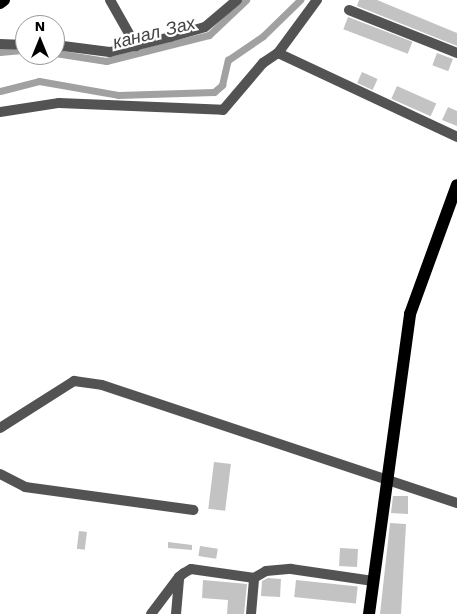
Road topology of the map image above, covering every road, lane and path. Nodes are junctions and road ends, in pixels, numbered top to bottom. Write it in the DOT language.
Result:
graph roads {
  1 [pos="4,0"];
  2 [pos="110,0"];
  3 [pos="237,0"];
  4 [pos="317,0"];
  5 [pos="0,3"];
  6 [pos="350,10"];
  7 [pos="0,44"];
  8 [pos="15,45"];
  9 [pos="136,46"];
  10 [pos="65,47"];
  11 [pos="278,53"];
  12 [pos="457,53"];
  13 [pos="0,112"];
  14 [pos="457,137"];
  15 [pos="457,185"];
  16 [pos="0,428"];
  17 [pos="0,474"];
  18 [pos="386,476"];
  19 [pos="457,503"];
  20 [pos="193,510"];
  21 [pos="179,577"];
  22 [pos="254,578"];
  23 [pos="373,581"];
  24 [pos="151,614"];
  25 [pos="176,614"];
  26 [pos="251,614"];
  27 [pos="369,614"];
  1 -- 5 [label="main road"];
  2 -- 9 [label="street"];
  3 -- 9 [label="street"];
  4 -- 11 [label="street"];
  6 -- 12 [label="street"];
  7 -- 8 [label="street"];
  9 -- 10 [label="street"];
  11 -- 13 [label="street"];
  11 -- 14 [label="street"];
  15 -- 18 [label="main road"];
  16 -- 18 [label="street"];
  17 -- 20 [label="street"];
  18 -- 19 [label="street"];
  18 -- 23 [label="main road"];
  21 -- 22 [label="street"];
  21 -- 24 [label="street"];
  21 -- 25 [label="street"];
  22 -- 23 [label="street"];
  22 -- 26 [label="street"];
  23 -- 27 [label="main road"];
}
